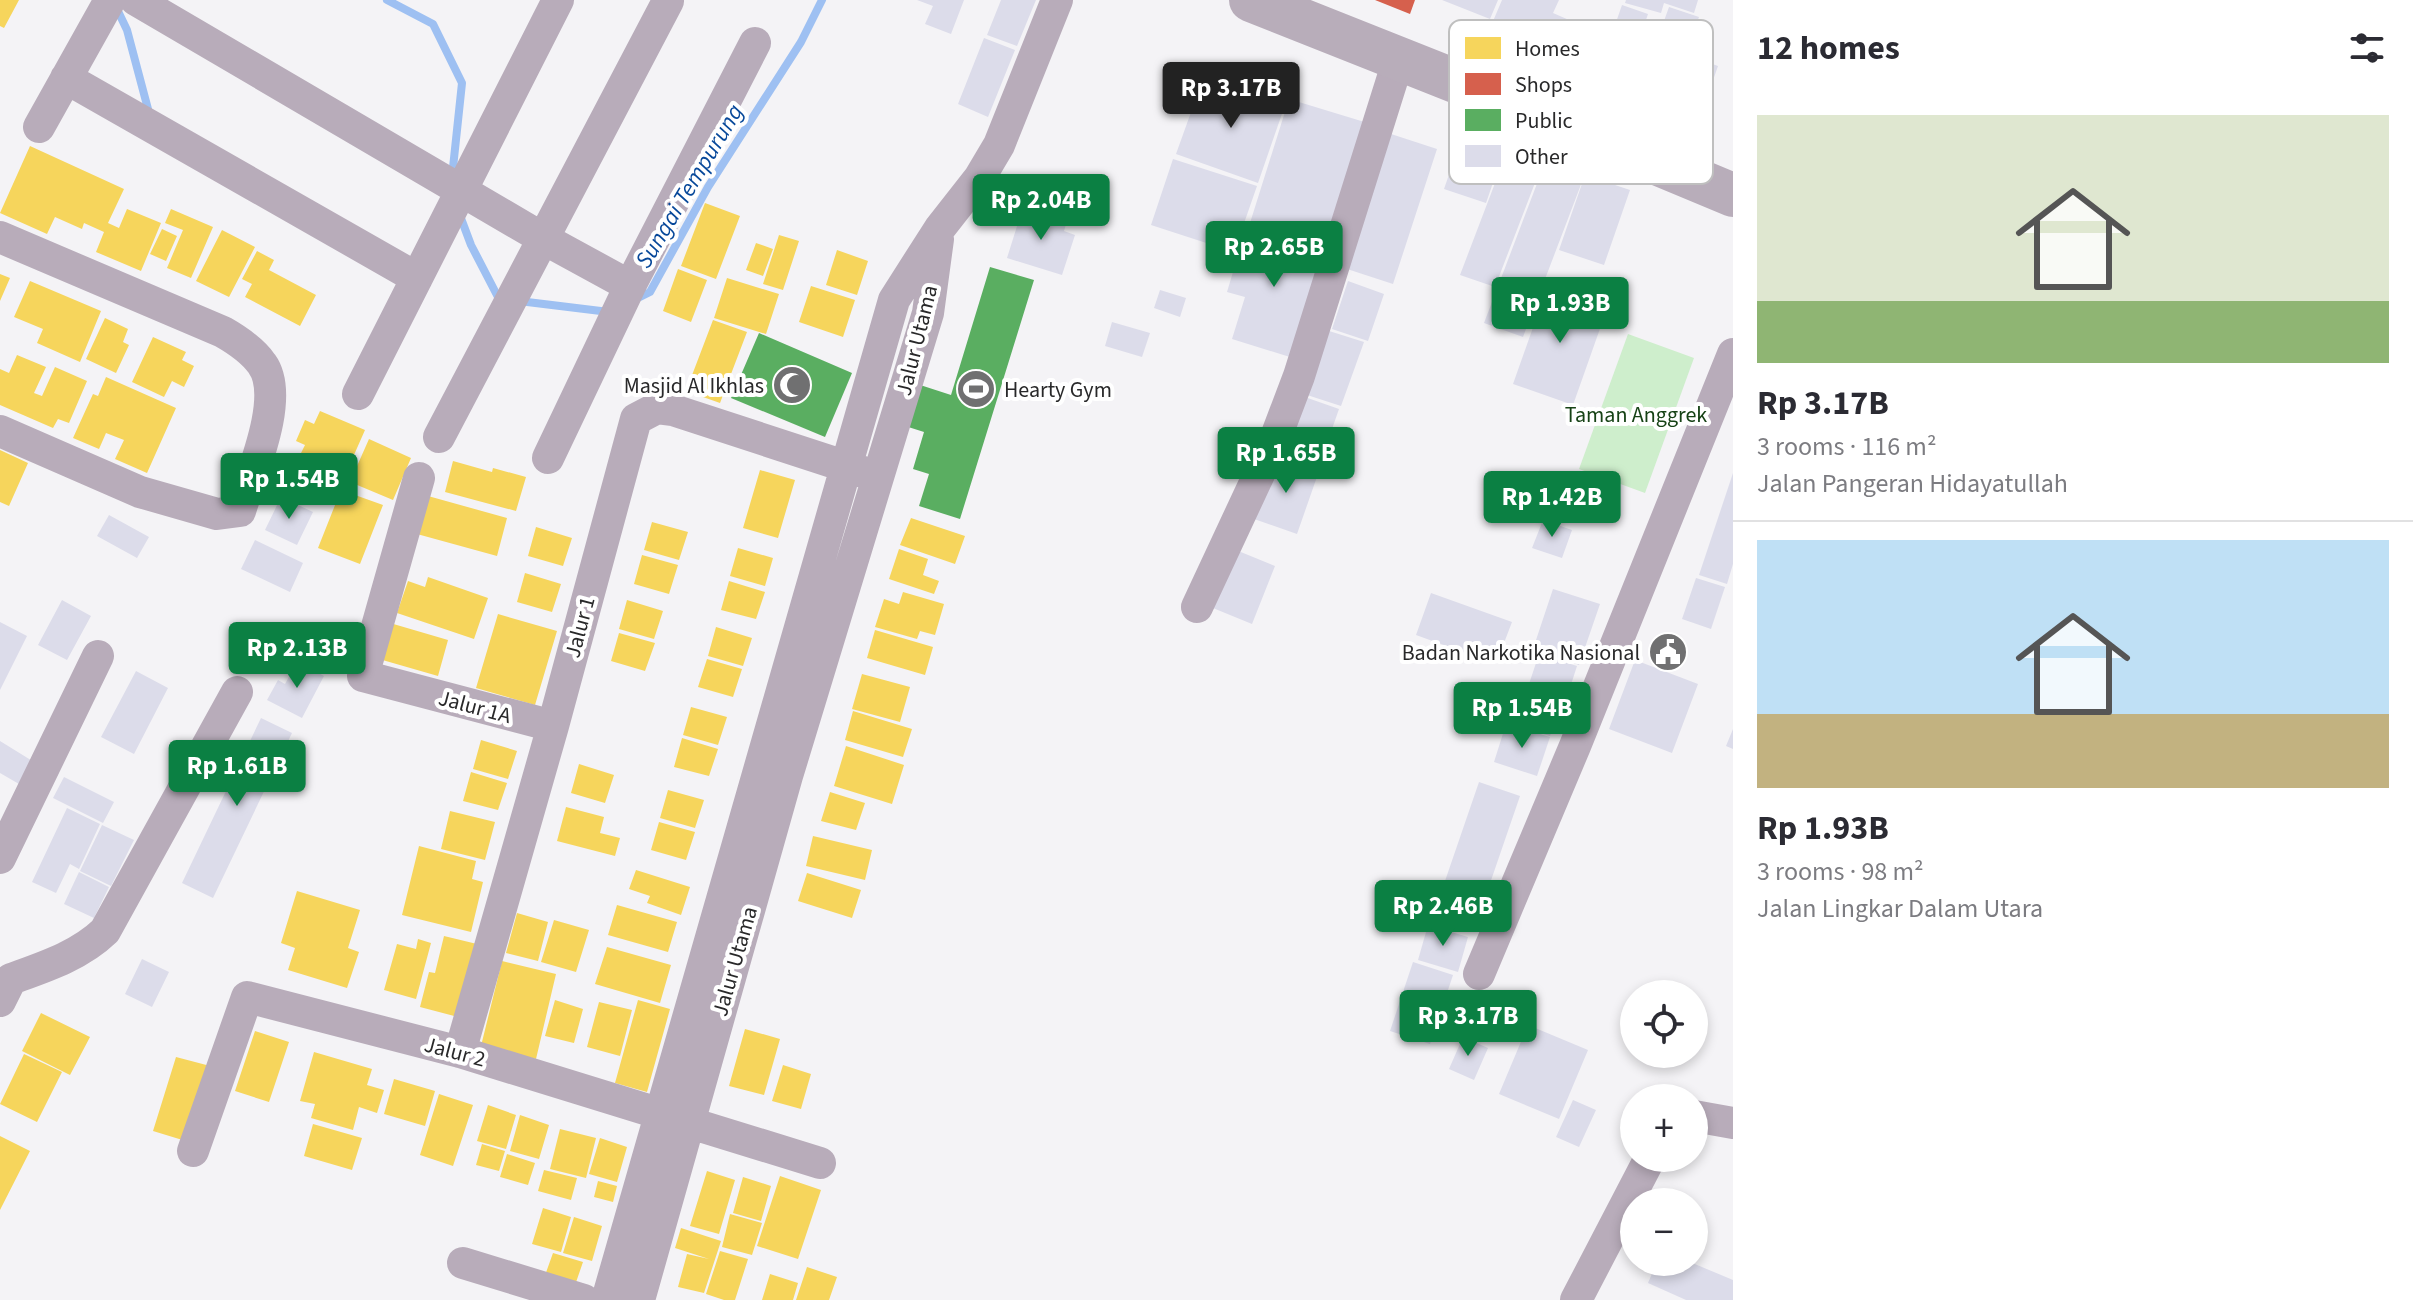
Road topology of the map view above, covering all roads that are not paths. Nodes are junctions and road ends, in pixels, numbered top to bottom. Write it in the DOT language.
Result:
graph roads {
  1 [pos="110,0"];
  2 [pos="136,0"];
  3 [pos="558,0"];
  4 [pos="1057,0"];
  5 [pos="1251,0"];
  6 [pos="668,1"];
  7 [pos="755,43"];
  8 [pos="1399,58"];
  9 [pos="66,78"];
  10 [pos="1449,79"];
  11 [pos="39,127"];
  12 [pos="1706,184"];
  13 [pos="461,190"];
  14 [pos="1733,195"];
  15 [pos="0,237"];
  16 [pos="544,239"];
  17 [pos="417,278"];
  18 [pos="630,286"];
  19 [pos="1733,354"];
  20 [pos="358,394"];
  21 [pos="0,431"];
  22 [pos="439,437"];
  23 [pos="548,458"];
  24 [pos="863,472"];
  25 [pos="419,478"];
  26 [pos="1197,607"];
  27 [pos="98,656"];
  28 [pos="237,692"];
  29 [pos="553,726"];
  30 [pos="0,858"];
  31 [pos="1479,974"];
  32 [pos="4,978"];
  33 [pos="460,1052"];
  34 [pos="674,1117"];
  35 [pos="1708,1119"];
  36 [pos="1733,1123"];
  37 [pos="193,1151"];
  38 [pos="820,1163"];
  39 [pos="1643,1172"];
  40 [pos="463,1263"];
  41 [pos="584,1300"];
  42 [pos="607,1300"];
  43 [pos="639,1300"];
  44 [pos="1576,1300"];
  1 -- 9 [label="street"];
  2 -- 13 [label="street"];
  3 -- 13 [label="street"];
  4 -- 24 [label="street, Jalur Utama"];
  5 -- 8 [label="main road"];
  6 -- 16 [label="street"];
  7 -- 18 [label="street"];
  8 -- 10 [label="main road"];
  8 -- 26 [label="street"];
  9 -- 11 [label="street"];
  9 -- 17 [label="street"];
  12 -- 14 [label="main road"];
  13 -- 16 [label="street"];
  13 -- 17 [label="street"];
  15 -- 21 [label="street"];
  16 -- 18 [label="street"];
  16 -- 22 [label="street"];
  17 -- 20 [label="street"];
  18 -- 23 [label="street"];
  19 -- 31 [label="street"];
  24 -- 29 [label="street, Jalur 1"];
  24 -- 34 [label="street, Jalur Utama"];
  25 -- 29 [label="street, Jalur 1A"];
  27 -- 30 [label="street"];
  28 -- 32 [label="street"];
  29 -- 33 [label="street, Jalur 1"];
  33 -- 34 [label="street, Jalur 2"];
  33 -- 37 [label="street, Jalur 2"];
  34 -- 38 [label="street, Jalur 2"];
  34 -- 42 [label="street, Jalur Utama"];
  34 -- 43 [label="street, Jalur Utama"];
  35 -- 36 [label="street"];
  39 -- 44 [label="street"];
  40 -- 41 [label="street"];
}
